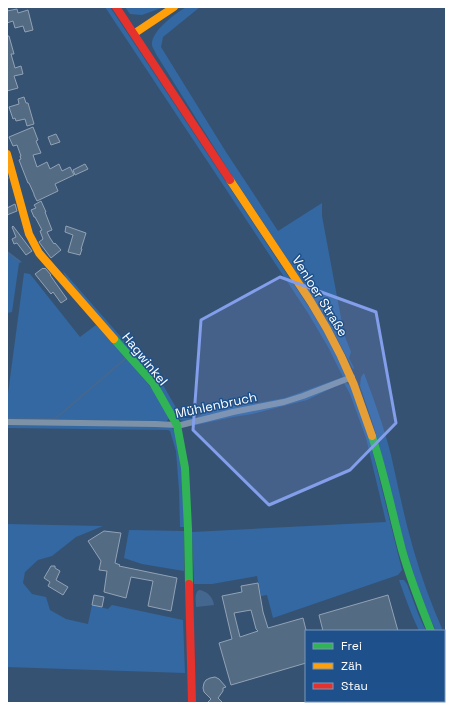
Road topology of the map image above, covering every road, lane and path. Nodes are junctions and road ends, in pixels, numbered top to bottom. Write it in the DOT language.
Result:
graph roads {
  1 [pos="116,7"];
  2 [pos="174,7"];
  3 [pos="134,33"];
  4 [pos="7,154"];
  5 [pos="352,378"];
  6 [pos="7,422"];
  7 [pos="177,426"];
  8 [pos="431,630"];
  9 [pos="192,703"];
  1 -- 3 [label="main road, Venloer Straße"];
  2 -- 3 [label="main road"];
  3 -- 5 [label="main road, Venloer Straße"];
  4 -- 7 [label="main road, Hagwinkel"];
  5 -- 7 [label="street, Mühlenbruch"];
  5 -- 8 [label="main road, Venloer Straße"];
  6 -- 7 [label="street, Mühlenbruch"];
  7 -- 9 [label="main road, Hagwinkel"];
}
